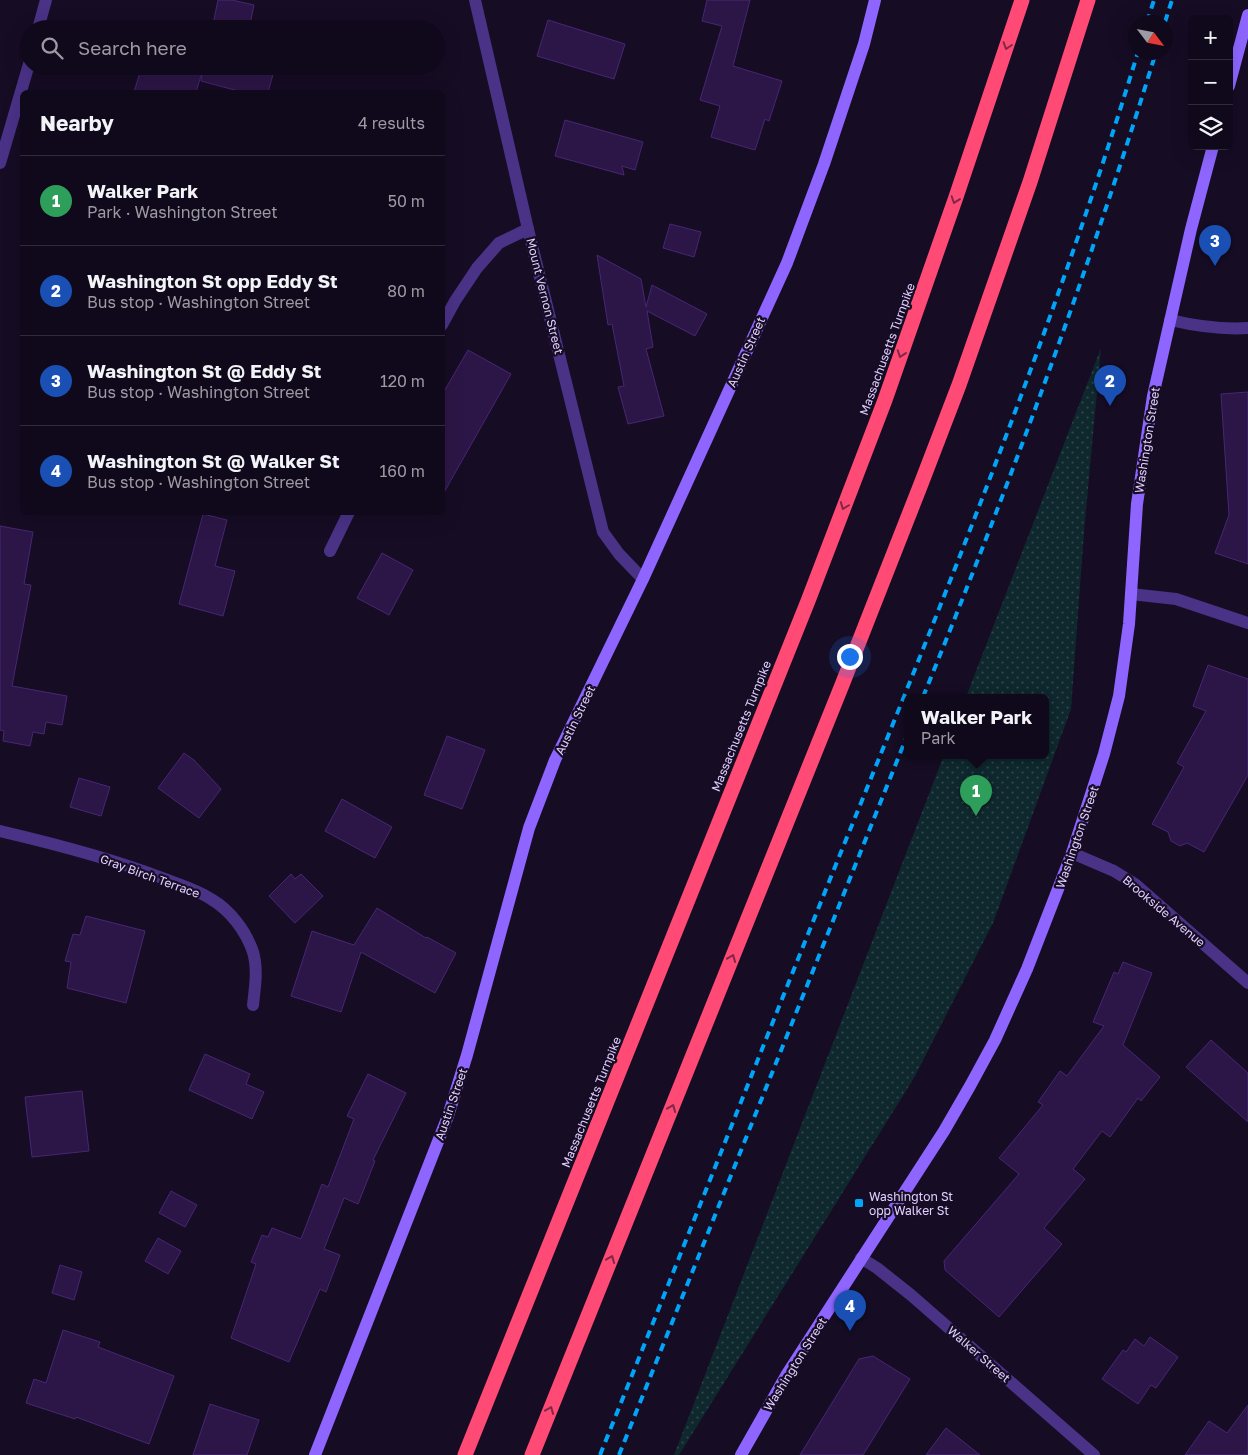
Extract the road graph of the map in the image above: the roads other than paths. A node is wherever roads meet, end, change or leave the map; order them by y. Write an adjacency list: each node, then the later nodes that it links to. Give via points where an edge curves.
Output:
1 (46, 0): 7 (street)
2 (475, 0): 14 (street, Mount Vernon Street)
3 (875, 0): 20 (main road, Austin Street, via 864,44 824,164 787,263)
4 (1022, 0): 29 (highway, Massachusetts Turnpike, one-way to 29, via 878,418)
5 (1088, 0): 30 (highway, one-way to 5, via 922,484 1020,210)
6 (1248, 15): 8 (main road)
7 (40, 20)
8 (1233, 71)
9 (26, 75): 10 (street)
10 (21, 90)
11 (20, 95): 13 (street)
12 (1212, 150): 16 (main road, Washington Street)
13 (0, 163)
14 (528, 229): 15 (street, via 499,243 477,268); 20 (street, Mount Vernon Street, via 603,532)
15 (445, 319)
16 (1170, 320): 17 (street, via 1202,326); 21 (main road, Washington Street, via 1153,396 1142,468)
17 (1248, 328)
18 (348, 515): 19 (street)
19 (330, 551)
20 (643, 579): 28 (main road, Austin Street, via 555,760 529,828 448,1116)
21 (1131, 594): 22 (street, via 1176,599); 24 (main road, Washington Street, via 1115,714)
22 (1248, 623)
23 (0, 831): 26 (street, Gray Birch Terrace, via 143,870 211,899 229,913 244,932 253,953 256,976)
24 (1072, 853): 25 (street, Brookside Avenue, via 1114,870 1135,884); 27 (main road, Washington Street, via 1027,969 995,1040 948,1123)
25 (1248, 983)
26 (254, 1005)
27 (861, 1258): 31 (main road, Washington Street); 32 (street, Walker Street, via 912,1295)
28 (315, 1455)
29 (465, 1455)
30 (532, 1455)
31 (740, 1455)
32 (1094, 1455)

